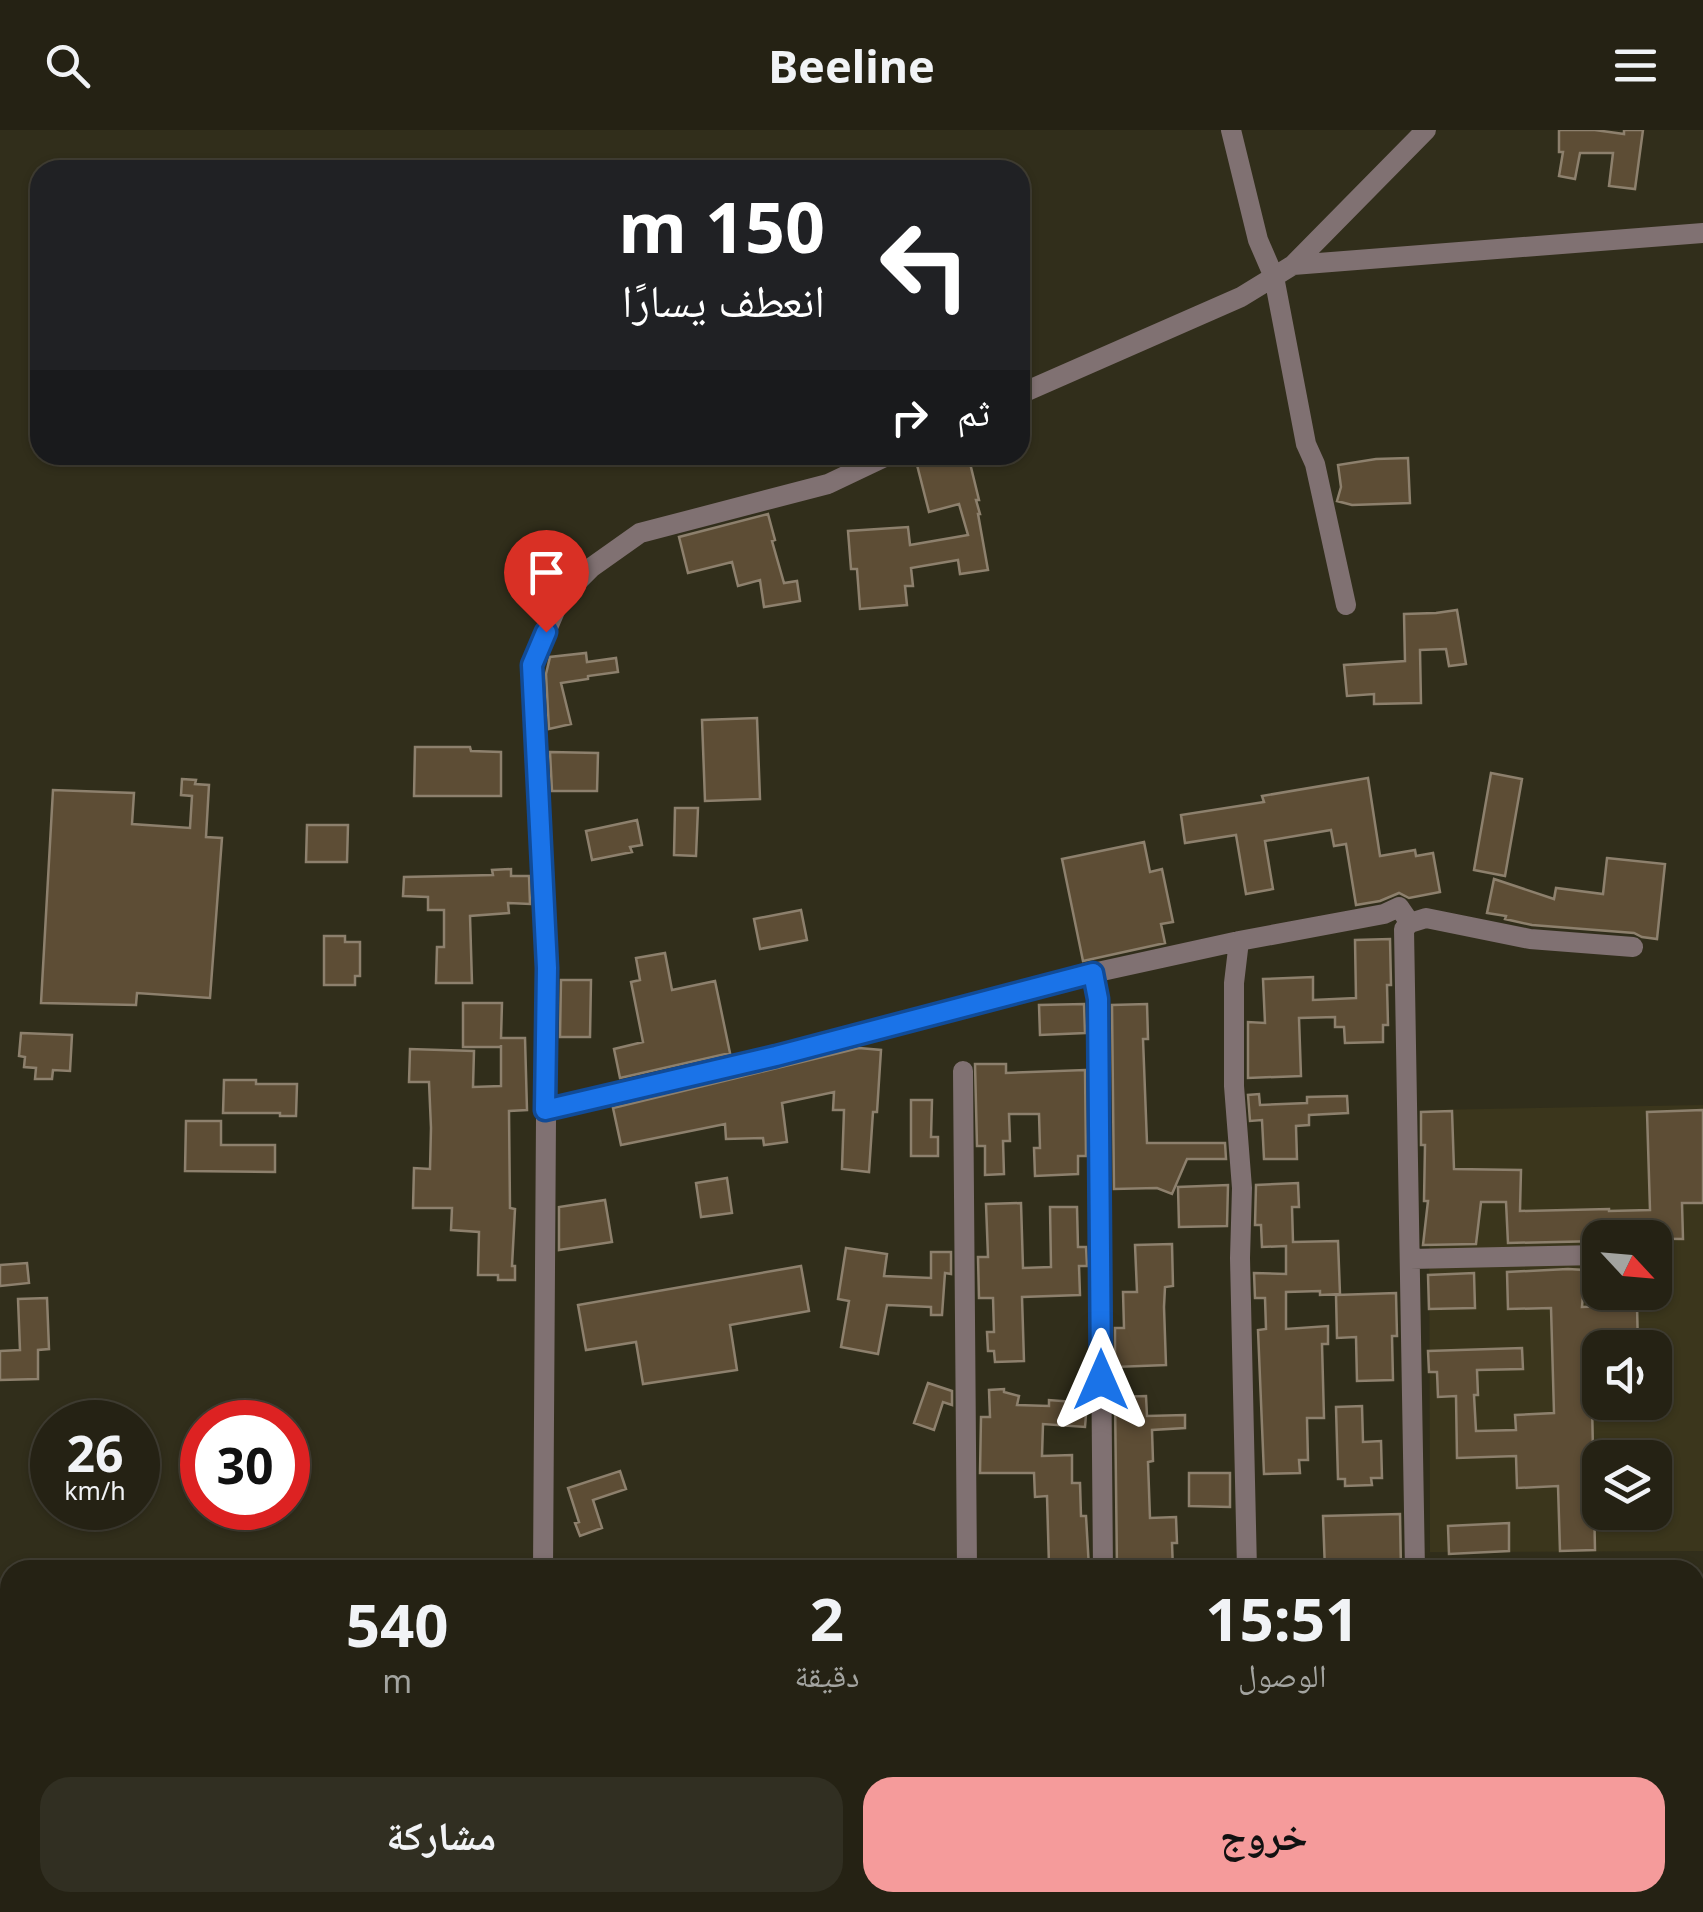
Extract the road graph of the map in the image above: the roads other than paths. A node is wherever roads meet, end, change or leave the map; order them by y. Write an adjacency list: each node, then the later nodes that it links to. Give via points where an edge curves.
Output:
1 (1232, 130): 5 (street, via 1258,240)
2 (1426, 130): 4 (street)
3 (1703, 233): 4 (street)
4 (1293, 265): 5 (street)
5 (1274, 277): 6 (street); 8 (street)
6 (1030, 390)
7 (868, 465): 14 (street, via 828,484 640,533 560,600 532,665 547,968)
8 (1346, 605)
9 (1410, 922): 10 (street, via 1399,908); 11 (street, via 1426,918 1530,939); 16 (street, via 1404,929)
10 (1239, 941): 12 (street); 20 (street, via 1234,1086 1242,1188)
11 (1633, 946)
12 (1093, 973): 14 (street); 19 (street)
13 (963, 1072): 18 (street)
14 (545, 1110): 17 (street)
15 (1582, 1254): 16 (street)
16 (1410, 1259): 21 (street)
17 (543, 1560)
18 (966, 1560)
19 (1103, 1560)
20 (1247, 1560)
21 (1416, 1560)

